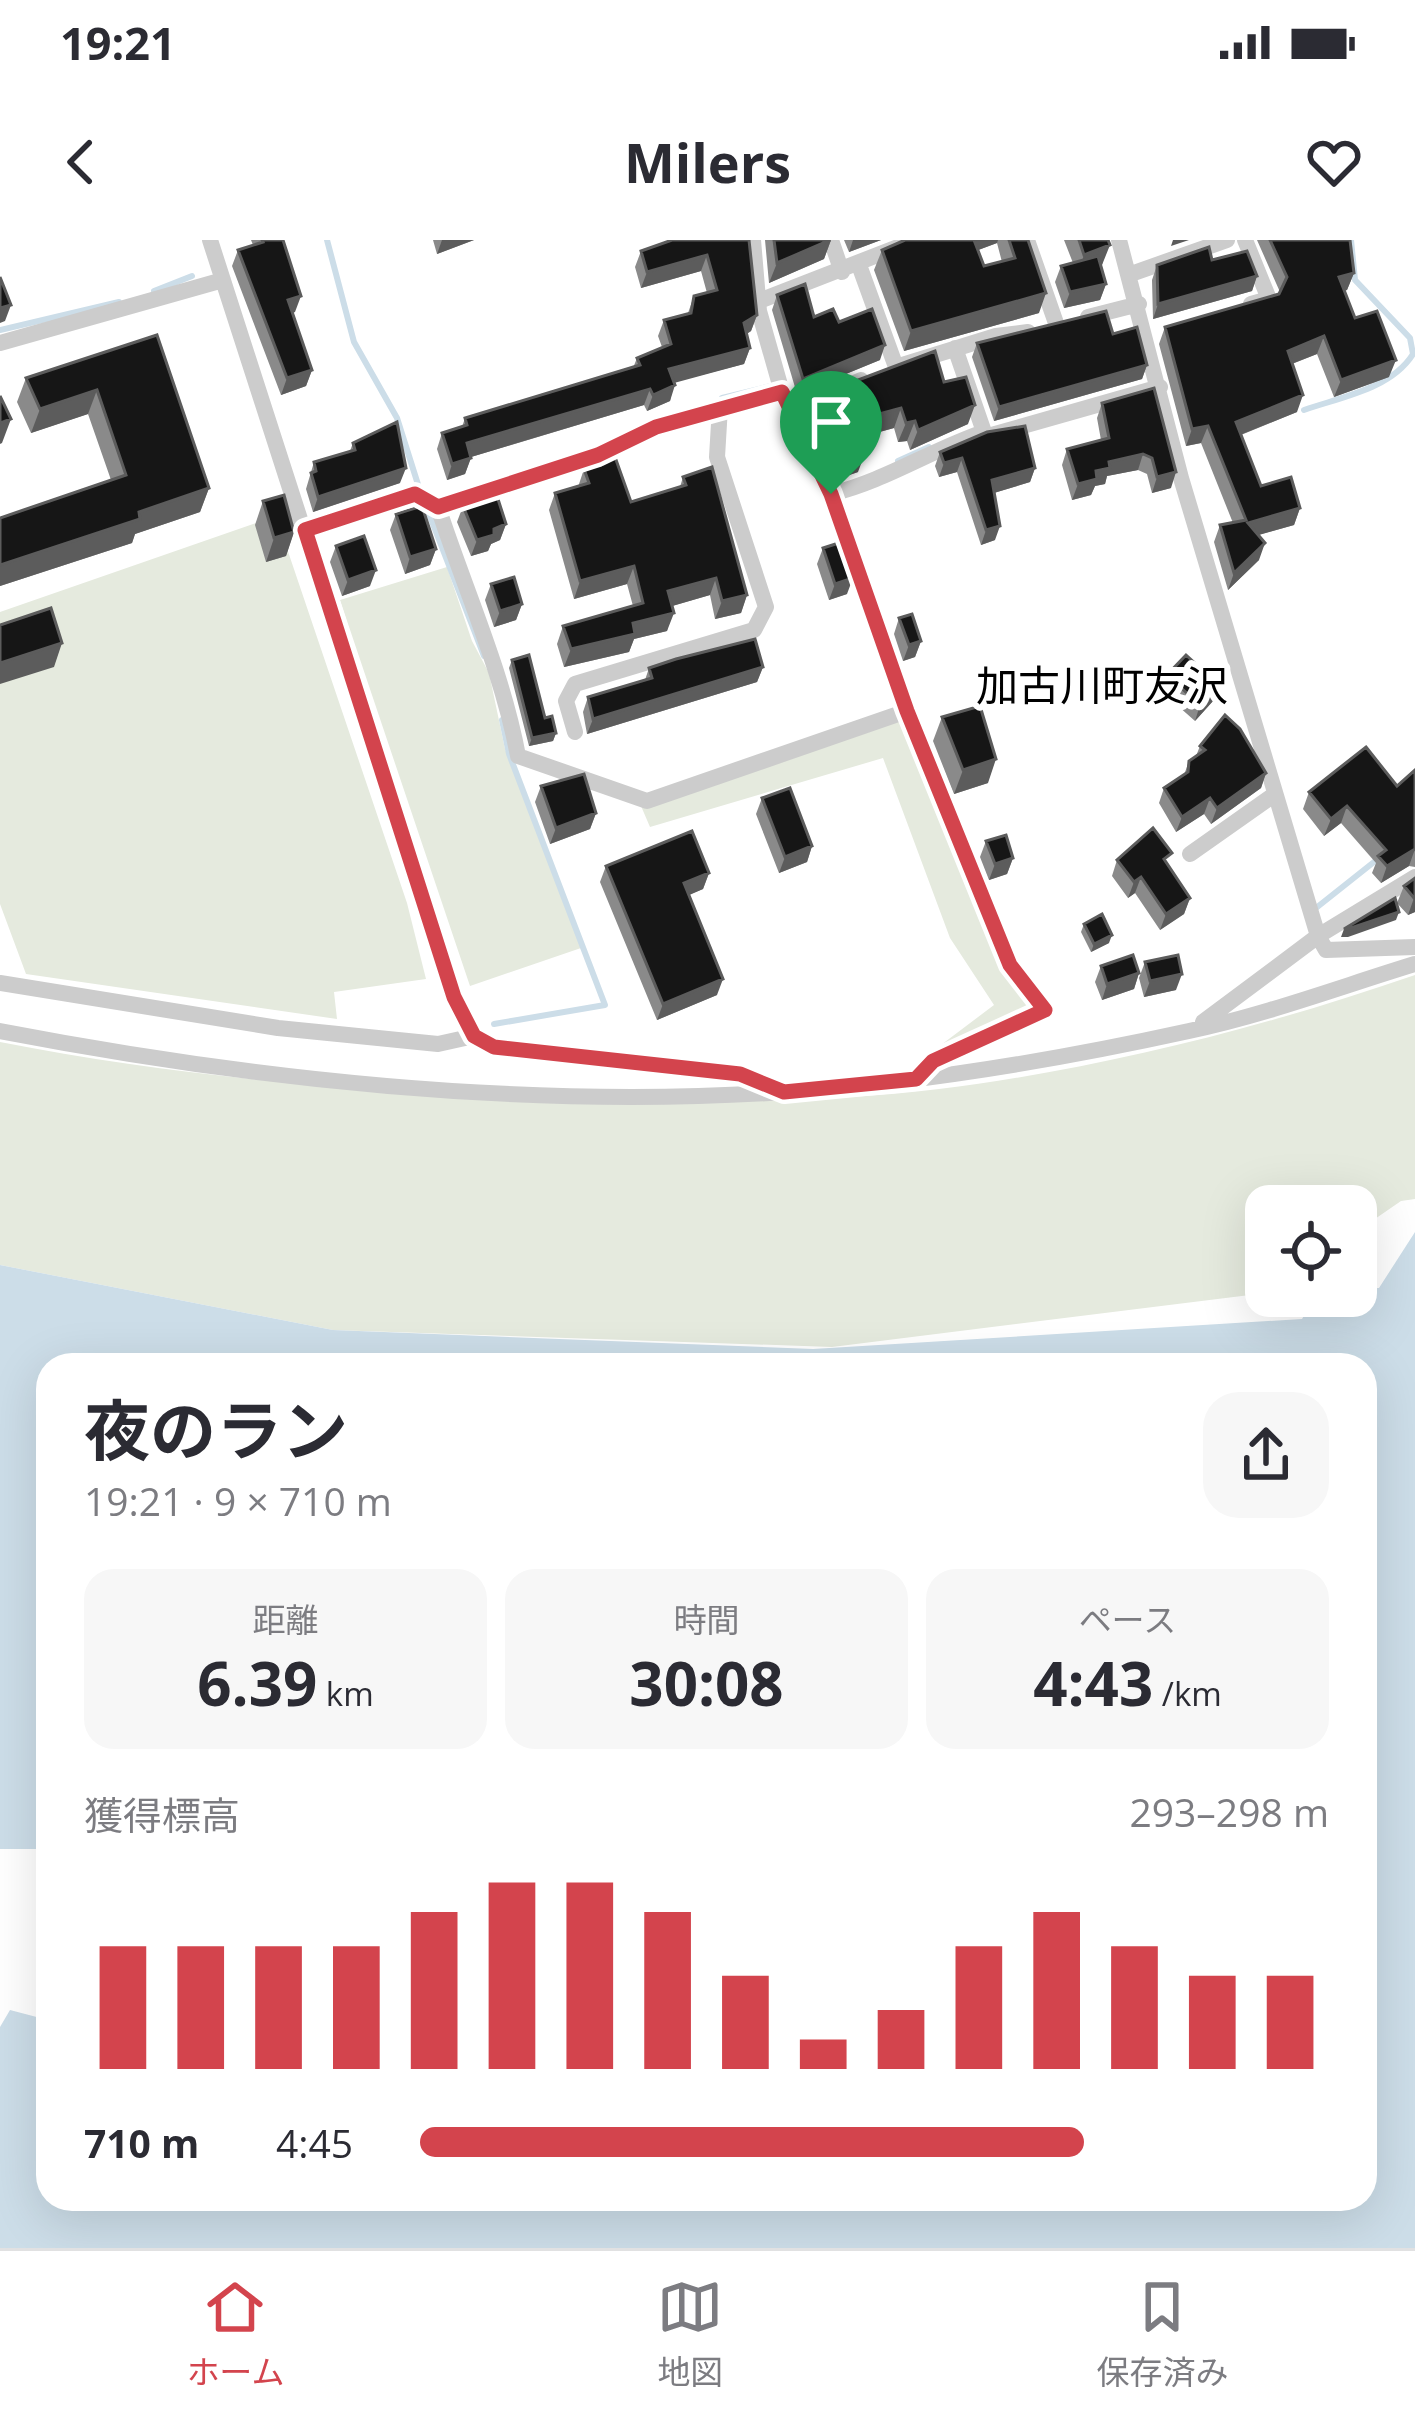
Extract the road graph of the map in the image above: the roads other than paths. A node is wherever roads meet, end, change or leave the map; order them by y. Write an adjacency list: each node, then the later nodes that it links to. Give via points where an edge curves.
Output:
1 (753, 240): 11 (street)
2 (831, 240): 9 (street)
3 (916, 240): 9 (street)
4 (1027, 240): 14 (street)
5 (1120, 240): 10 (street)
6 (1226, 240): 10 (street)
7 (1245, 240): 13 (street, via 1269,298)
8 (217, 262): 17 (street); 27 (street)
9 (850, 268): 11 (street); 19 (street)
10 (1131, 274): 12 (street)
11 (759, 302): 21 (street)
12 (1139, 304): 14 (street); 16 (street)
13 (1228, 310)
14 (1057, 326): 18 (street)
15 (1167, 328): 16 (street)
16 (1147, 334): 20 (street)
17 (0, 343)
18 (955, 348): 19 (street); 24 (street)
19 (896, 367): 23 (street)
20 (1160, 387): 24 (street); 30 (street)
21 (782, 392): 22 (street); 23 (street)
22 (720, 407): 26 (street); 29 (street, via 717,457 766,607 754,630 575,684 566,701)
23 (790, 411): 25 (street)
24 (983, 432): 25 (street)
25 (831, 494): 28 (street)
26 (438, 507): 27 (street, via 415,494); 28 (street, via 501,676 518,756 647,801)
27 (305, 530): 39 (street, via 454,997)
28 (907, 711): 40 (street, via 1010,965 1045,1010 933,1061)
29 (575, 732)
30 (1276, 794): 31 (street); 33 (street)
31 (1190, 854)
32 (1415, 877): 33 (street)
33 (1318, 936): 34 (street, via 1325,950); 38 (street)
34 (1415, 946)
35 (1415, 964): 38 (street)
36 (0, 983): 39 (street, via 278,1028 438,1043)
37 (0, 1031): 41 (street, via 117,1054 385,1084)
38 (1192, 1031): 40 (street)
39 (474, 1036): 41 (street, via 494,1047 740,1074)
40 (916, 1079): 41 (street)
41 (784, 1092)

